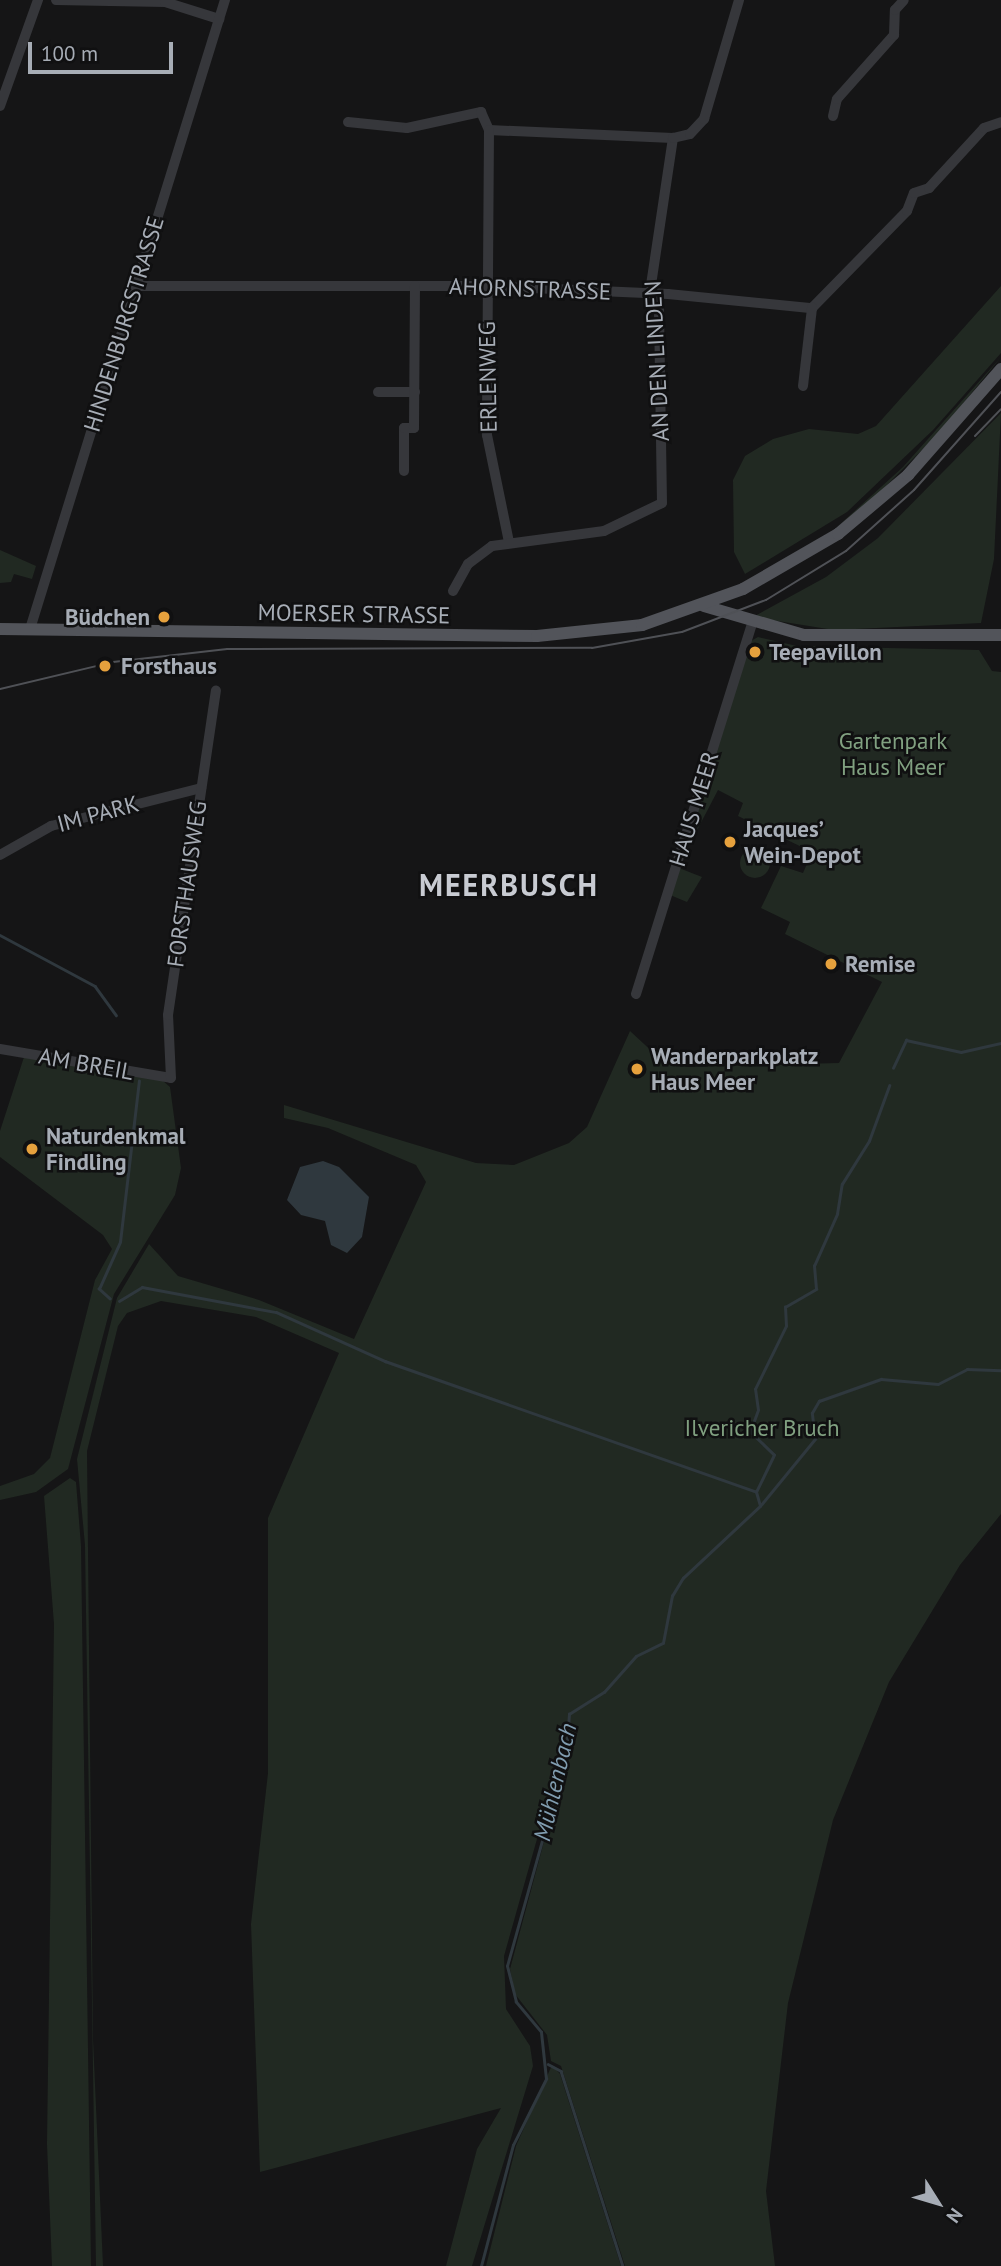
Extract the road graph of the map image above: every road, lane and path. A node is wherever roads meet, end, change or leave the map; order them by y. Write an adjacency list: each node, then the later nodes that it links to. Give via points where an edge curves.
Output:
1 (38, 0): 7 (street)
2 (56, 0): 6 (street, via 164,2)
3 (225, 0): 6 (street, HINDENBURGSTRASSE)
4 (739, 0): 12 (street, via 704,119 690,134)
5 (904, 0): 8 (street, via 895,10 894,35 836,99)
6 (219, 19): 13 (street, HINDENBURGSTRASSE)
7 (0, 106)
8 (833, 116)
9 (348, 122): 11 (street, via 407,128 481,112)
10 (1000, 122): 17 (street, via 984,128 929,188 914,193 907,211)
11 (489, 130): 12 (street); 15 (street, ERLENWEG)
12 (673, 138): 16 (street, AN DEN LINDEN, via 651,285)
13 (135, 286): 14 (street, AHORNSTRASSE); 29 (street, HINDENBURGSTRASSE)
14 (415, 286): 15 (street, AHORNSTRASSE); 21 (street, AHORNSTRASSE)
15 (487, 286): 16 (street, AHORNSTRASSE); 23 (street, ERLENWEG, via 487,435)
16 (655, 294): 17 (street, AHORNSTRASSE); 23 (street, AN DEN LINDEN, via 662,503 604,531)
17 (811, 308): 19 (street)
18 (1001, 369): 24 (main road, MOERSER STRASSE, via 880,501 821,545)
19 (803, 386)
20 (378, 392): 21 (street)
21 (415, 392): 22 (street, AHORNSTRASSE, via 414,428 404,428)
22 (404, 471)
23 (509, 542): 25 (street, via 481,552)
24 (743, 589): 26 (main road, MOERSER STRASSE); 27 (main road)
25 (453, 591)
26 (704, 606): 27 (main road); 29 (main road, MOERSER STRASSE, via 642,625 564,635)
27 (747, 621): 30 (main road, via 835,636); 34 (street, HAUS MEER)
28 (0, 629): 29 (main road, MOERSER STRASSE)
29 (30, 629)
30 (1001, 635)
31 (216, 691): 32 (street, FORSTHAUSWEG)
32 (201, 788): 33 (street, IM PARK, via 51,826); 36 (street, FORSTHAUSWEG, via 168,1015)
33 (0, 855)
34 (636, 994)
35 (0, 1049): 36 (street, AM BREIL)
36 (172, 1078)

